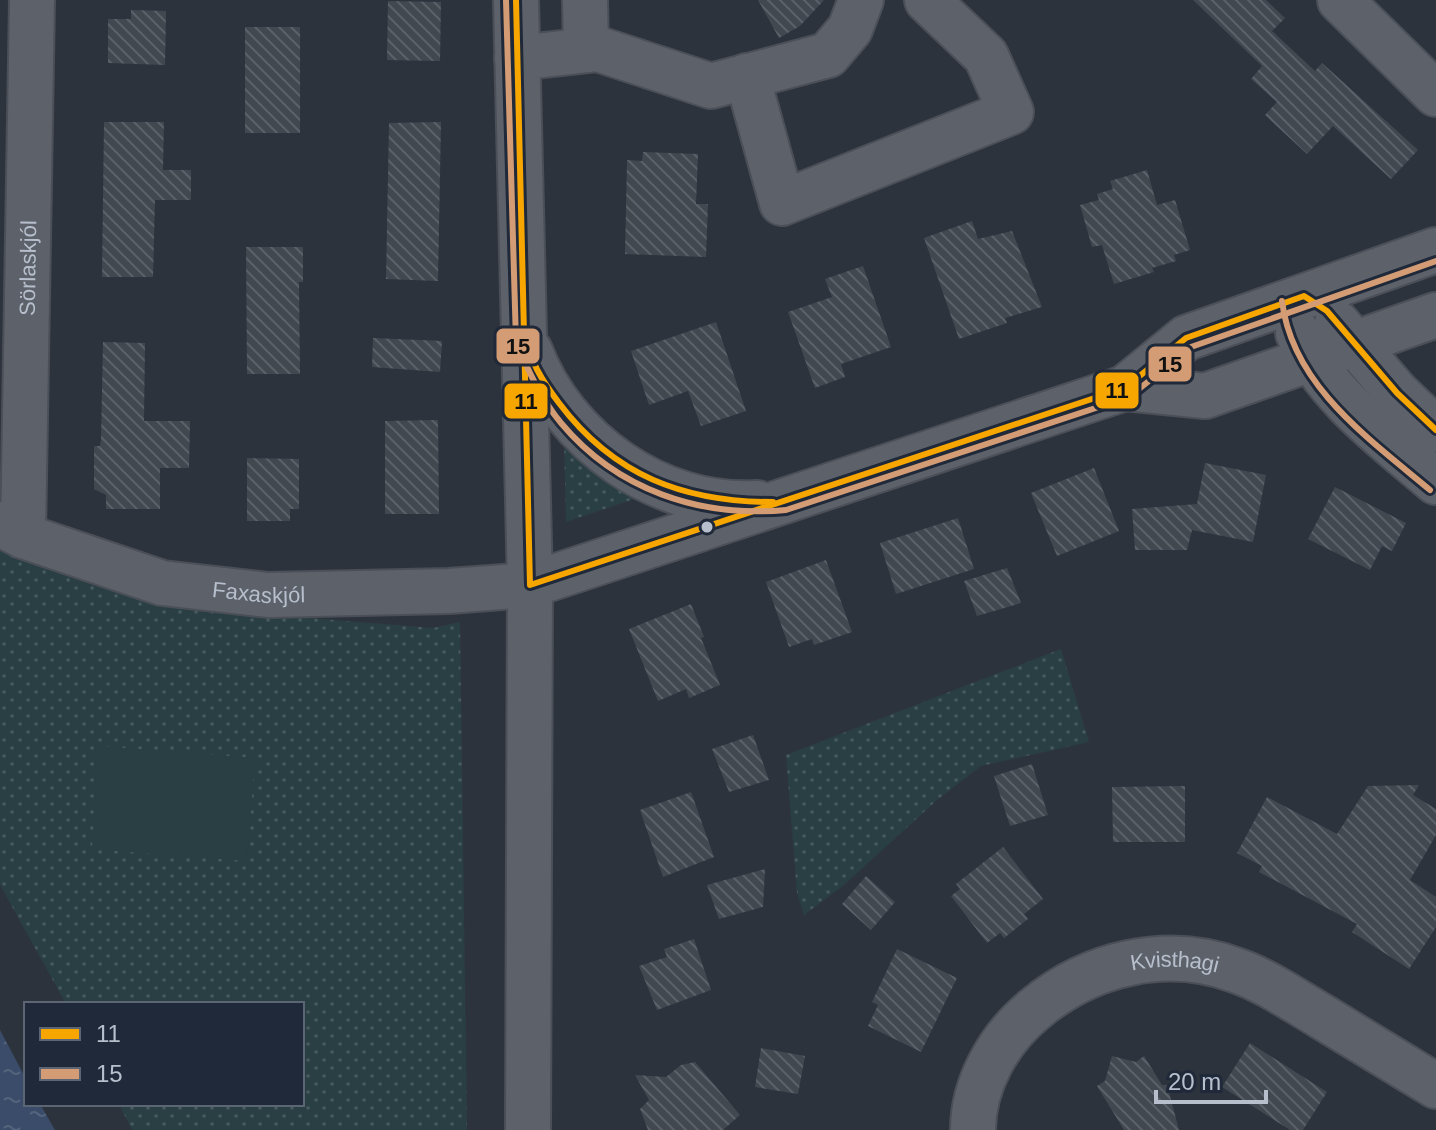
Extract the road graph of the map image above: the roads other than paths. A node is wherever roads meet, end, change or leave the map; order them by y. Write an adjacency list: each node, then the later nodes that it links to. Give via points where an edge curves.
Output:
1 (32, 0): 21 (street, Sörlaskjól)
2 (516, 0): 8 (street)
3 (585, 0): 7 (street)
4 (861, 0): 9 (street, via 850,29 828,55)
5 (927, 0): 9 (street, via 986,56 1011,112 782,203)
6 (1340, 0): 10 (street)
7 (586, 50): 8 (street); 9 (street, via 598,49 711,86)
8 (517, 58): 14 (street)
9 (747, 76)
10 (1436, 94)
11 (1436, 250): 12 (street)
12 (1298, 298): 15 (street, via 1327,311); 16 (street, via 1291,318); 17 (street, via 1186,338)
13 (1436, 315): 15 (street)
14 (525, 339): 20 (street, via 561,408 597,447 645,479 710,500); 22 (street)
15 (1354, 342): 16 (street); 18 (street)
16 (1309, 358): 17 (street, via 1205,396); 19 (street, via 1362,419)
17 (1125, 388): 20 (street)
18 (1436, 430)
19 (1436, 482)
20 (783, 501): 22 (street, Faxaskjól)
21 (12, 530): 22 (street, Faxaskjól, via 162,583 268,595)
22 (530, 585): 24 (street)
23 (1436, 1086): 25 (street, Kvisthagi, via 1238,970 1157,959 1078,980 1032,1012 1012,1032 982,1080 973,1107)
24 (528, 1130)
25 (973, 1130)

